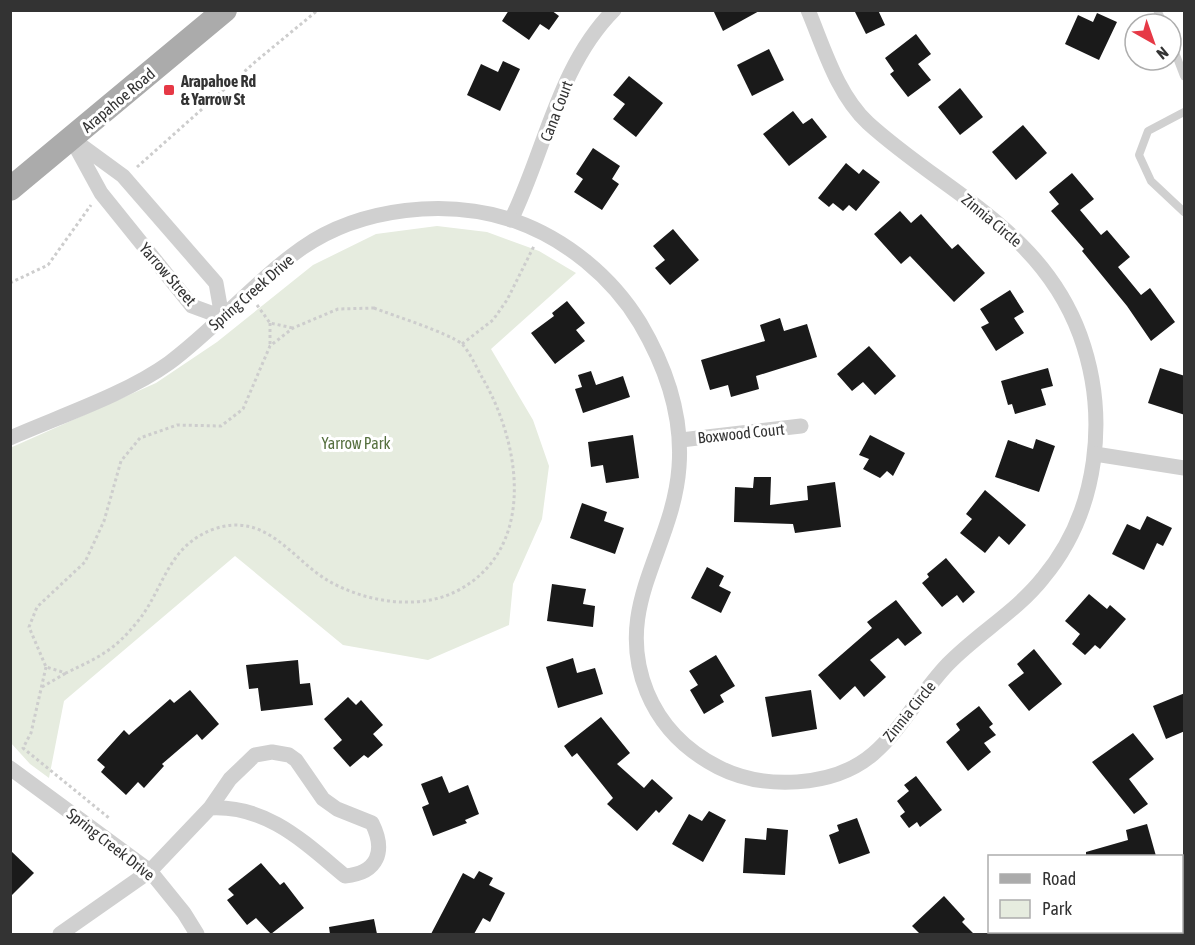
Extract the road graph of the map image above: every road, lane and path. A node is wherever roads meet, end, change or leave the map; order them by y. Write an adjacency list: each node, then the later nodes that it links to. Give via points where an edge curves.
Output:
1 (225, 10): 6 (main road, Arapahoe Road)
2 (318, 10): 7 (path, via 147,160)
3 (614, 10): 11 (street, Cana Court, via 582,51 567,80)
4 (808, 10): 23 (street, Zinnia Circle, via 845,96 866,121 1013,234 1043,267 1064,300 1080,337 1093,388)
5 (1185, 112): 10 (lane, via 1149,131 1139,155 1151,182)
6 (71, 138): 7 (street, Yarrow Street); 8 (main road, Arapahoe Road); 9 (street, Yarrow Street)
7 (123, 176): 15 (street, Yarrow Street, via 216,283)
8 (10, 189)
9 (101, 193): 13 (path, via 48,265); 15 (street, Yarrow Street, via 192,306)
10 (1185, 212)
11 (511, 220): 12 (street, Zinnia Circle); 14 (street, Spring Creek Drive, via 478,212 424,209 389,213 345,226 303,247)
12 (538, 231): 18 (path, via 507,300 493,320); 22 (street, Zinnia Circle, via 568,248 607,279 631,309 656,350 673,394)
13 (10, 283)
14 (248, 294): 15 (street, Spring Creek Drive); 16 (path)
15 (222, 317): 21 (street, Spring Creek Drive, via 168,364 135,383)
16 (270, 323): 17 (path); 19 (path)
17 (293, 328): 18 (path, via 338,309 374,308); 19 (path)
18 (462, 344): 26 (path, via 492,395 504,425 515,477 513,516 501,548 482,575 456,592 421,604 374,598 327,580 277,538 243,526 214,529 189,544 168,565 140,619 112,650)
19 (270, 346): 25 (path, via 243,409 221,426 177,425 140,438 121,461 104,522 85,562 37,607 29,627)
20 (801, 426): 22 (street, Boxwood Court)
21 (10, 438)
22 (681, 440): 23 (street, Zinnia Circle, via 670,519 636,615 635,645 640,674 654,710 687,748 721,769 750,778 790,782 830,776 866,760 953,659 1014,609 1045,577 1070,539 1086,498)
23 (1095, 454): 24 (street)
24 (1185, 468)
25 (46, 667): 26 (path); 27 (path)
26 (66, 673): 27 (path)
27 (42, 687): 30 (path, via 31,734 22,748)
28 (10, 768): 31 (street, Spring Creek Drive)
29 (210, 808): 29 (street, via 230,779 255,755 289,755 323,799 372,823 379,838 378,855 372,866 357,875 345,876 281,824 250,811); 31 (street)
30 (116, 823)
31 (150, 871): 32 (street); 33 (street, Spring Creek Drive)
32 (60, 934)
33 (197, 934)

